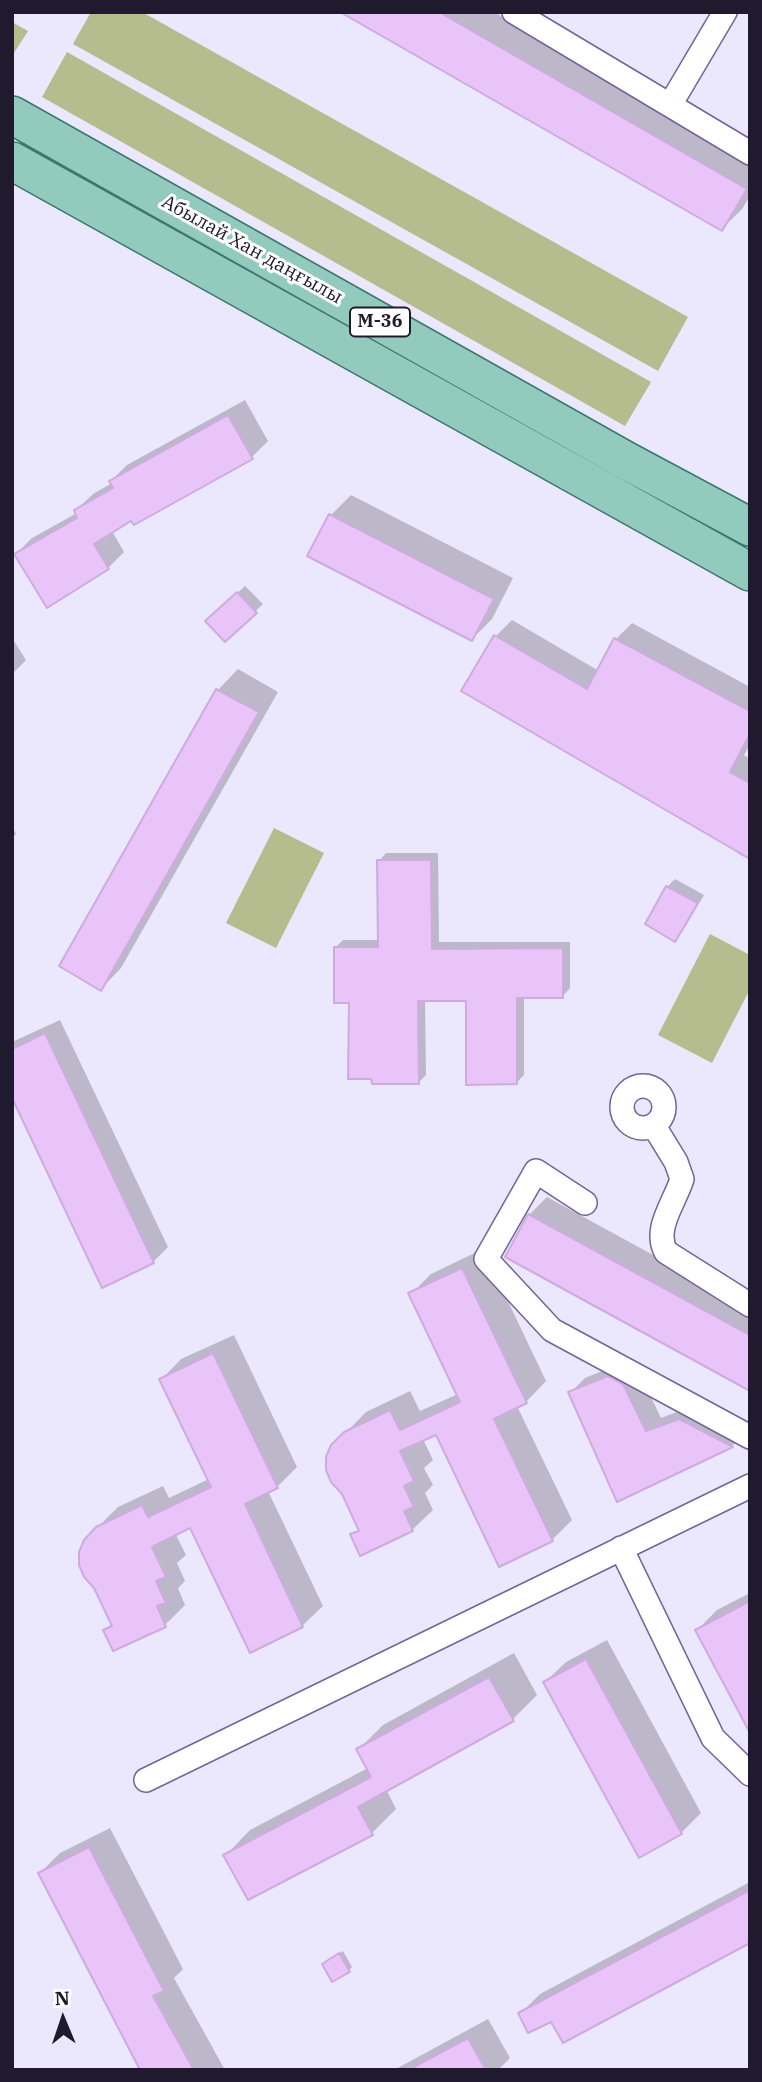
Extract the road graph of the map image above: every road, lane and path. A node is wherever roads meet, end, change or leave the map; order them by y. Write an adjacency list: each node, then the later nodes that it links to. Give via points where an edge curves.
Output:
1 (514, 12): 3 (street)
2 (725, 12): 3 (street)
3 (670, 105): 5 (street)
4 (12, 115): 7 (main road, Абылай Хан даңғылы / M-36)
5 (750, 153)
6 (12, 161): 8 (main road, Абылай Хан даңғылы / M-36)
7 (750, 527)
8 (750, 572)
9 (654, 1126): 11 (street, via 682,1179 661,1230 662,1245 666,1252)
10 (585, 1203): 12 (street, via 536,1171 486,1259 552,1330)
11 (750, 1305)
12 (750, 1437)
13 (750, 1486): 14 (street)
14 (621, 1548): 15 (street, via 713,1738); 16 (street)
15 (747, 1768)
16 (146, 1780)

